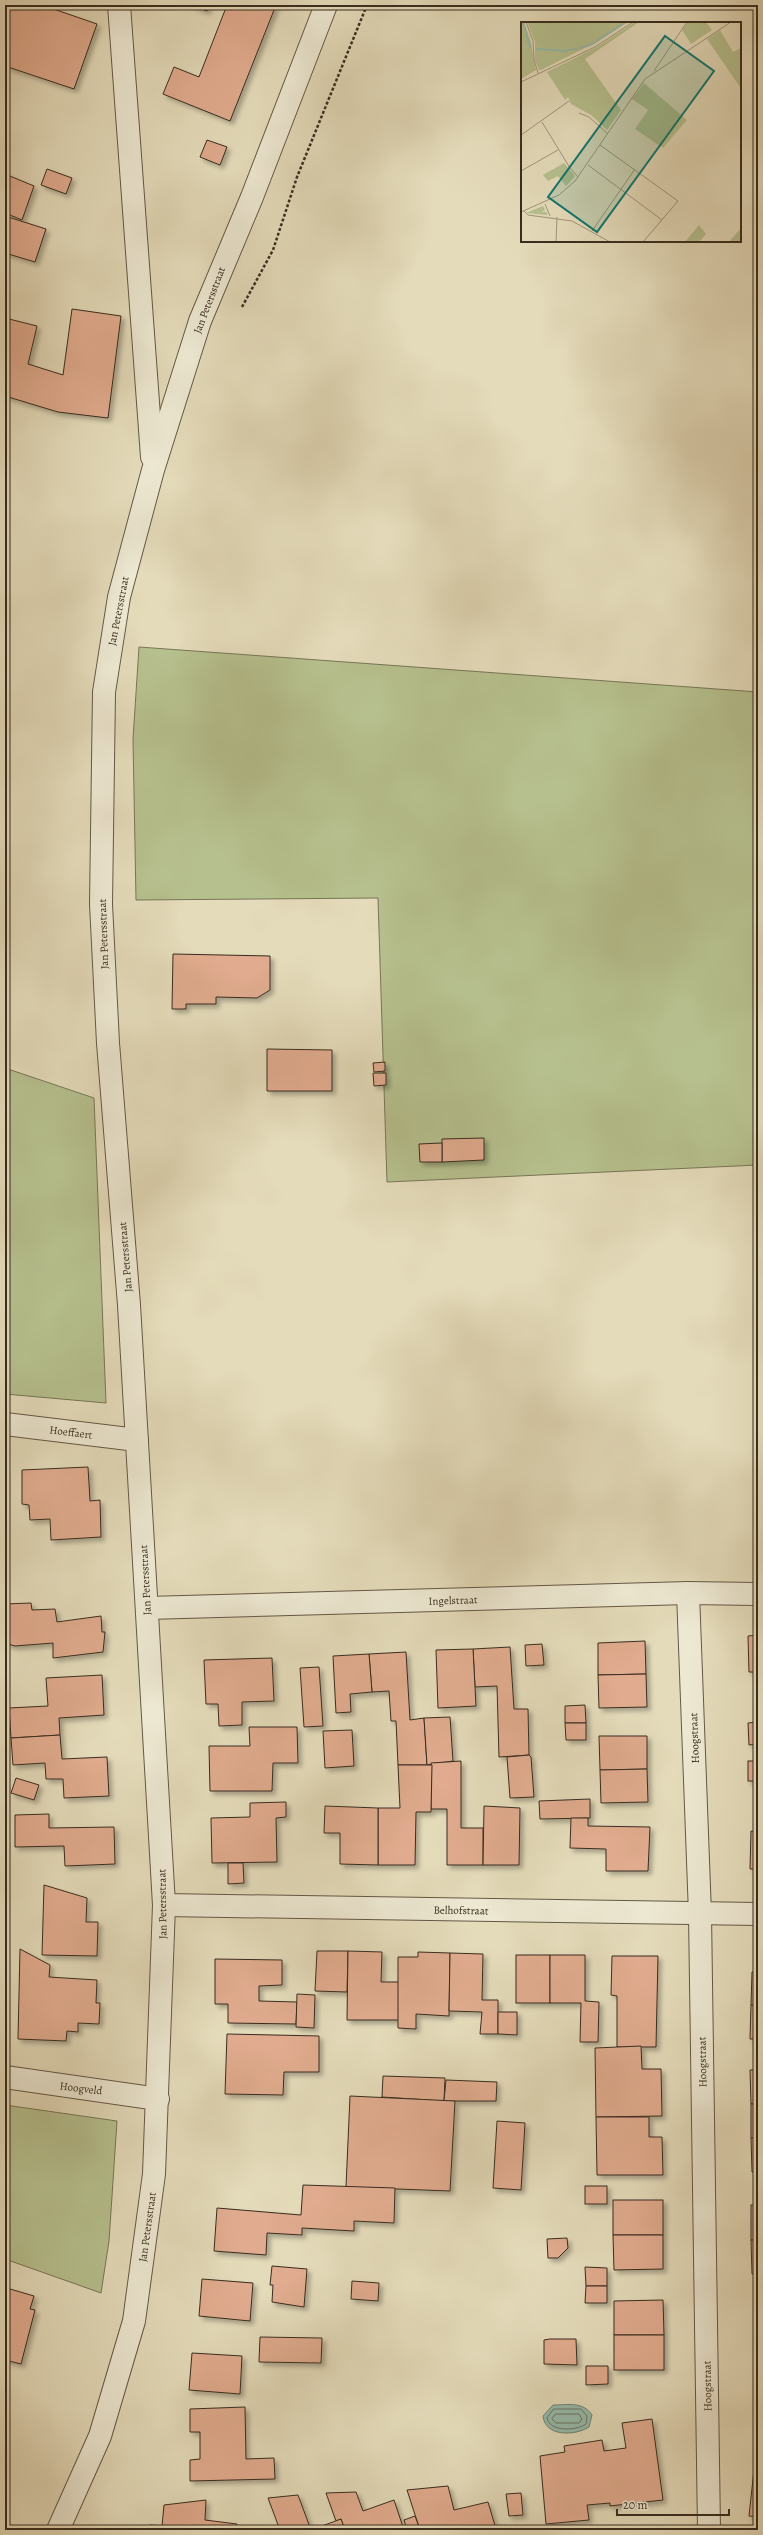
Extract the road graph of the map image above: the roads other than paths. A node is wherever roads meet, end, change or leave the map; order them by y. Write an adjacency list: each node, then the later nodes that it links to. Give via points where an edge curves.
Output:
1 (119, 5): 3 (street, via 133,168)
2 (326, 5): 3 (street, Jan Petersstraat, via 252,197 200,321)
3 (153, 470): 5 (street, Jan Petersstraat, via 118,604 104,692 102,784 101,904 108,1043)
4 (5, 1424): 5 (street, Hoeffaert)
5 (137, 1440): 8 (street, Jan Petersstraat)
6 (688, 1593): 7 (street, Ingelstraat); 8 (street, Ingelstraat); 10 (street, Hoogstraat)
7 (758, 1594)
8 (147, 1608): 9 (street, Jan Petersstraat)
9 (164, 1905): 10 (street, Belhofstraat); 13 (street, Jan Petersstraat)
10 (700, 1914): 11 (street, Belhofstraat); 15 (street, Hoogstraat)
11 (758, 1914)
12 (5, 2078): 13 (street, Hoogveld)
13 (158, 2098): 14 (street, Jan Petersstraat, via 154,2174 134,2321 100,2436)
14 (58, 2530)
15 (709, 2530)

